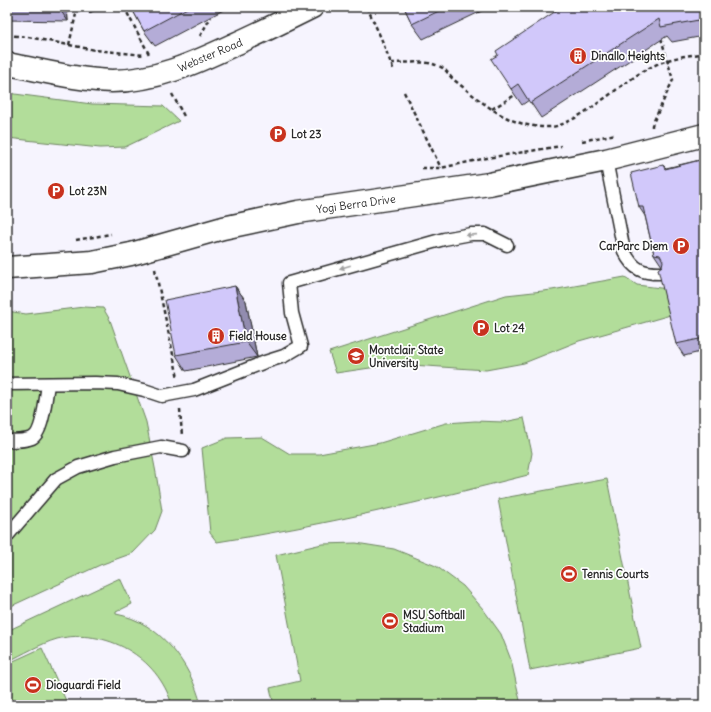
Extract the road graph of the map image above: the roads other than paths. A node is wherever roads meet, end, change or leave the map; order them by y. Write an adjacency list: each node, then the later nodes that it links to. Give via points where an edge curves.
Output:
1 (312, 7): 2 (street, Webster Road, via 191,65 141,79 86,79)
2 (7, 64)
3 (704, 135): 4 (street, Yogi Berra Drive)
4 (606, 160): 6 (street, Yogi Berra Drive, via 488,184 298,212 223,228 131,254 92,262); 7 (lane, via 624,251 632,264 643,272)
5 (507, 245): 9 (lane, one-way to 9, via 485,234 471,234 444,239 289,283 292,313 301,346 284,356 194,390 162,396 118,384)
6 (7, 268)
7 (664, 273)
8 (7, 384): 9 (lane)
9 (48, 384): 10 (lane, via 37,435 26,440)
10 (7, 441)
11 (183, 451): 12 (lane, via 161,447 115,456 78,467 56,479)
12 (7, 536)

